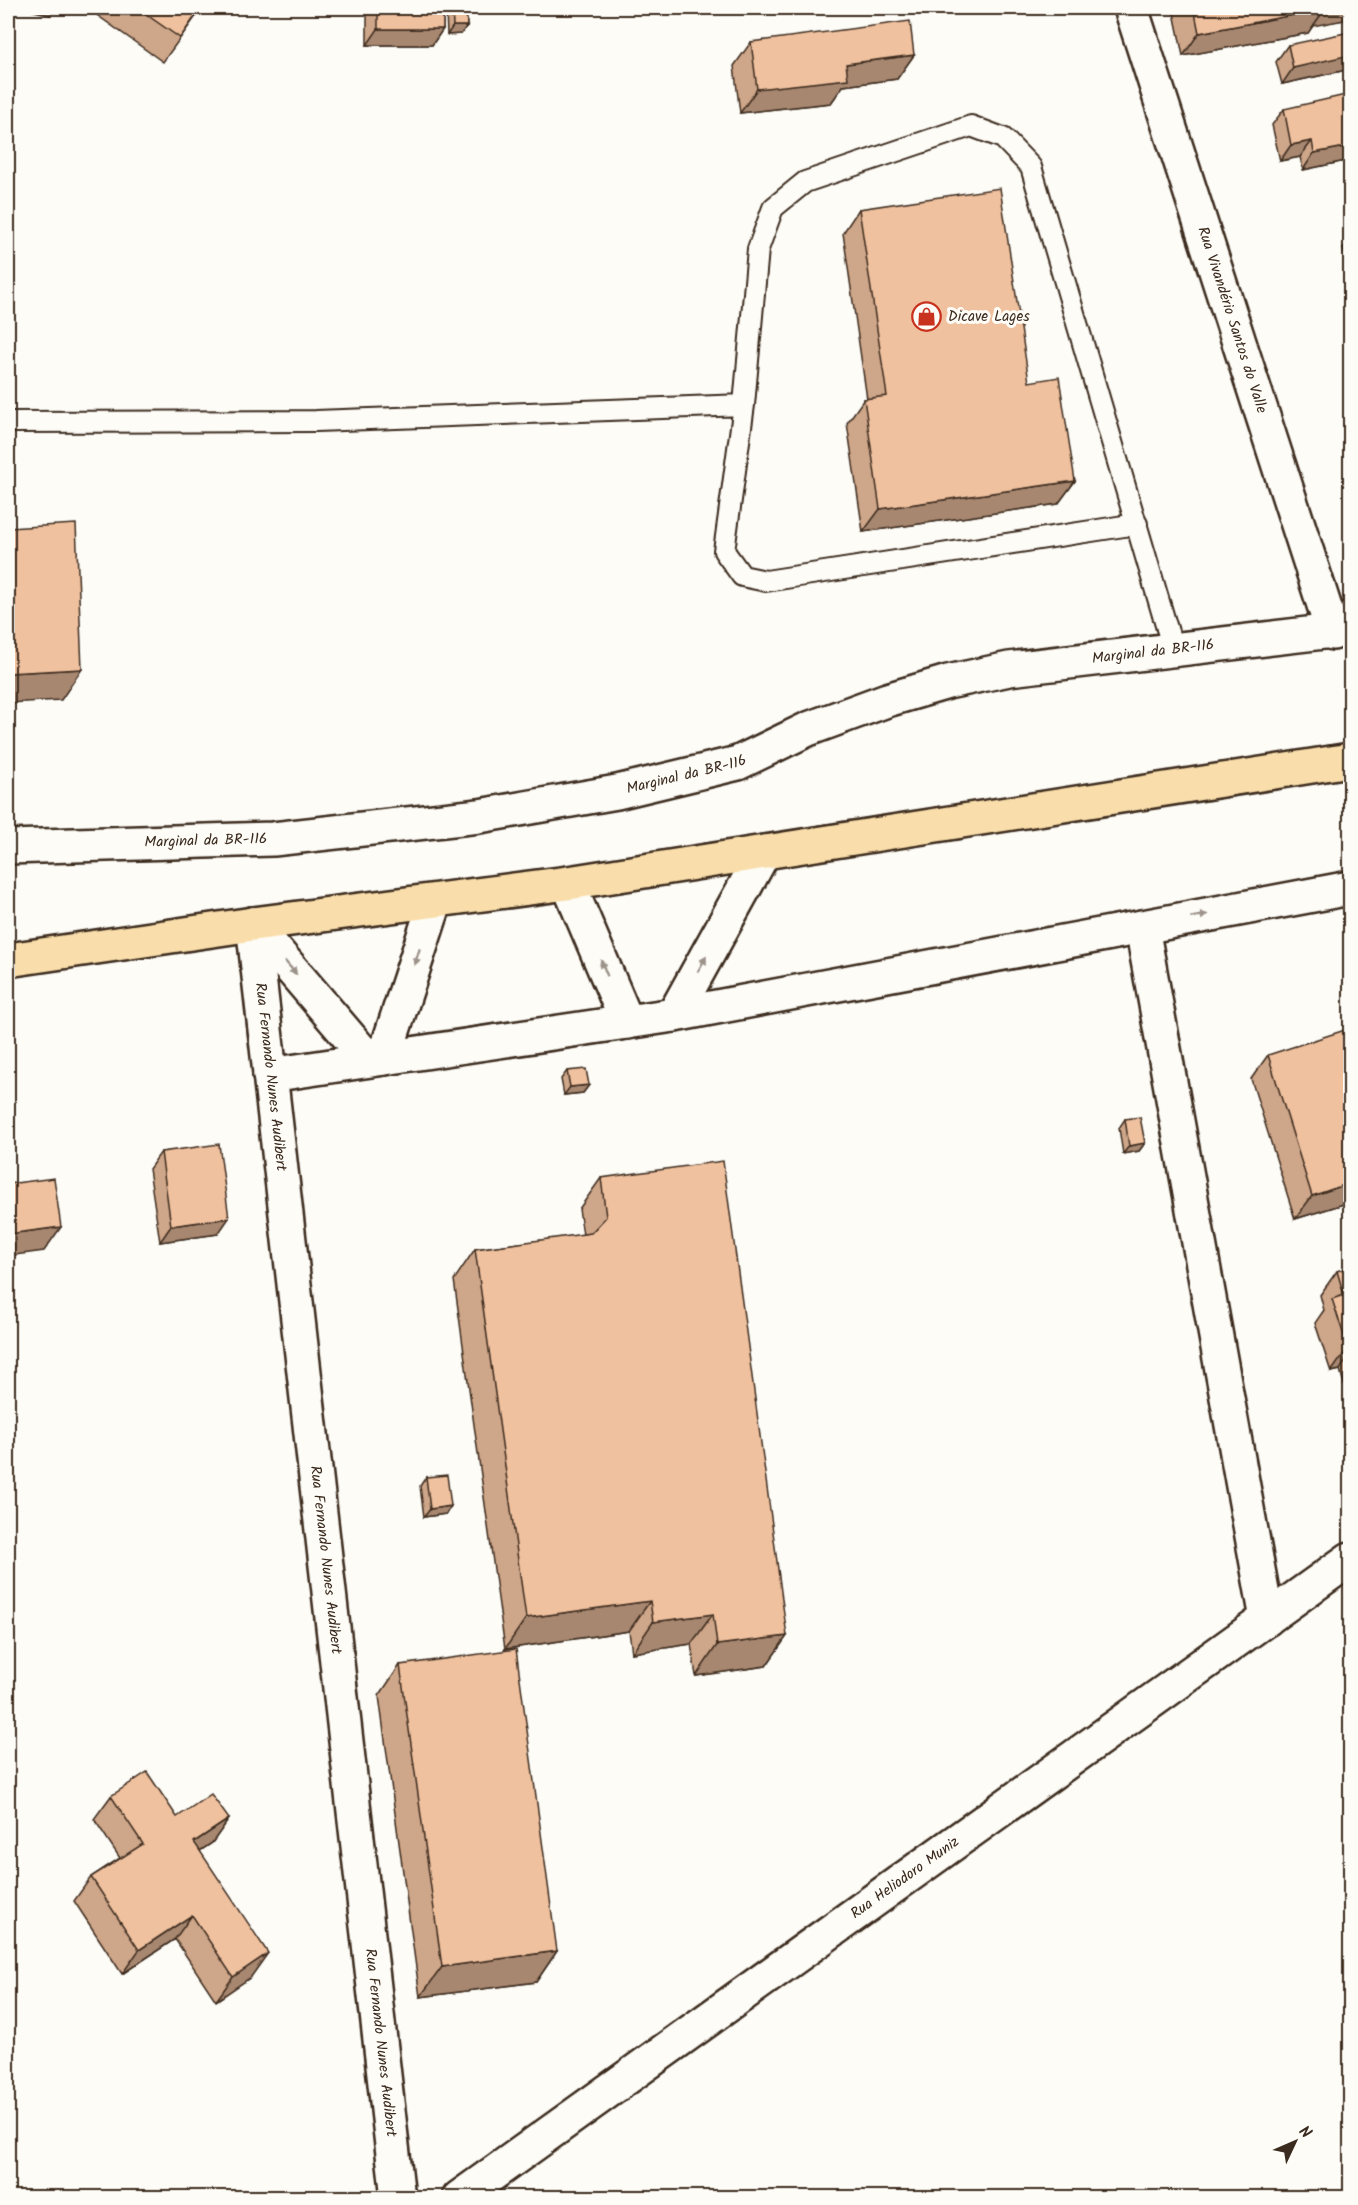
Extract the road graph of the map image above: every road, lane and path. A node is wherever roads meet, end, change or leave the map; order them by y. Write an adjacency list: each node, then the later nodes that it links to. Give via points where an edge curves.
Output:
1 (1131, 8): 5 (street, Rua Vivandério Santos do Valle)
2 (744, 405): 3 (lane, via 316,421); 4 (lane, via 724,551 742,576 766,581); 4 (lane, via 758,249 773,208 805,182 971,126 1003,138 1031,167)
3 (8, 422)
4 (1137, 524): 6 (lane)
5 (1342, 631): 6 (street, Marginal da BR-116)
6 (1173, 649): 8 (street, Marginal da BR-116, via 1009,669 948,682 808,729 738,763 617,792 491,814 273,839)
7 (1350, 760): 9 (highway)
8 (8, 847)
9 (764, 852): 10 (highway); 16 (street, one-way to 9)
10 (568, 883): 12 (highway); 17 (street, one-way to 10)
11 (1350, 888): 14 (street, one-way to 11)
12 (435, 902): 13 (highway); 18 (street, one-way to 18)
13 (253, 924): 15 (highway); 18 (street, one-way to 18); 19 (street, Rua Fernando Nunes Audibert)
14 (1142, 927): 16 (street); 21 (street)
15 (8, 960)
16 (674, 1015): 17 (street)
17 (627, 1022): 18 (street)
18 (377, 1059): 19 (street)
19 (270, 1075): 22 (street, Rua Fernando Nunes Audibert)
20 (1350, 1559): 21 (street, Rua Heliodoro Muniz)
21 (1267, 1619): 23 (street, Rua Heliodoro Muniz)
22 (398, 2198)
23 (459, 2198)

